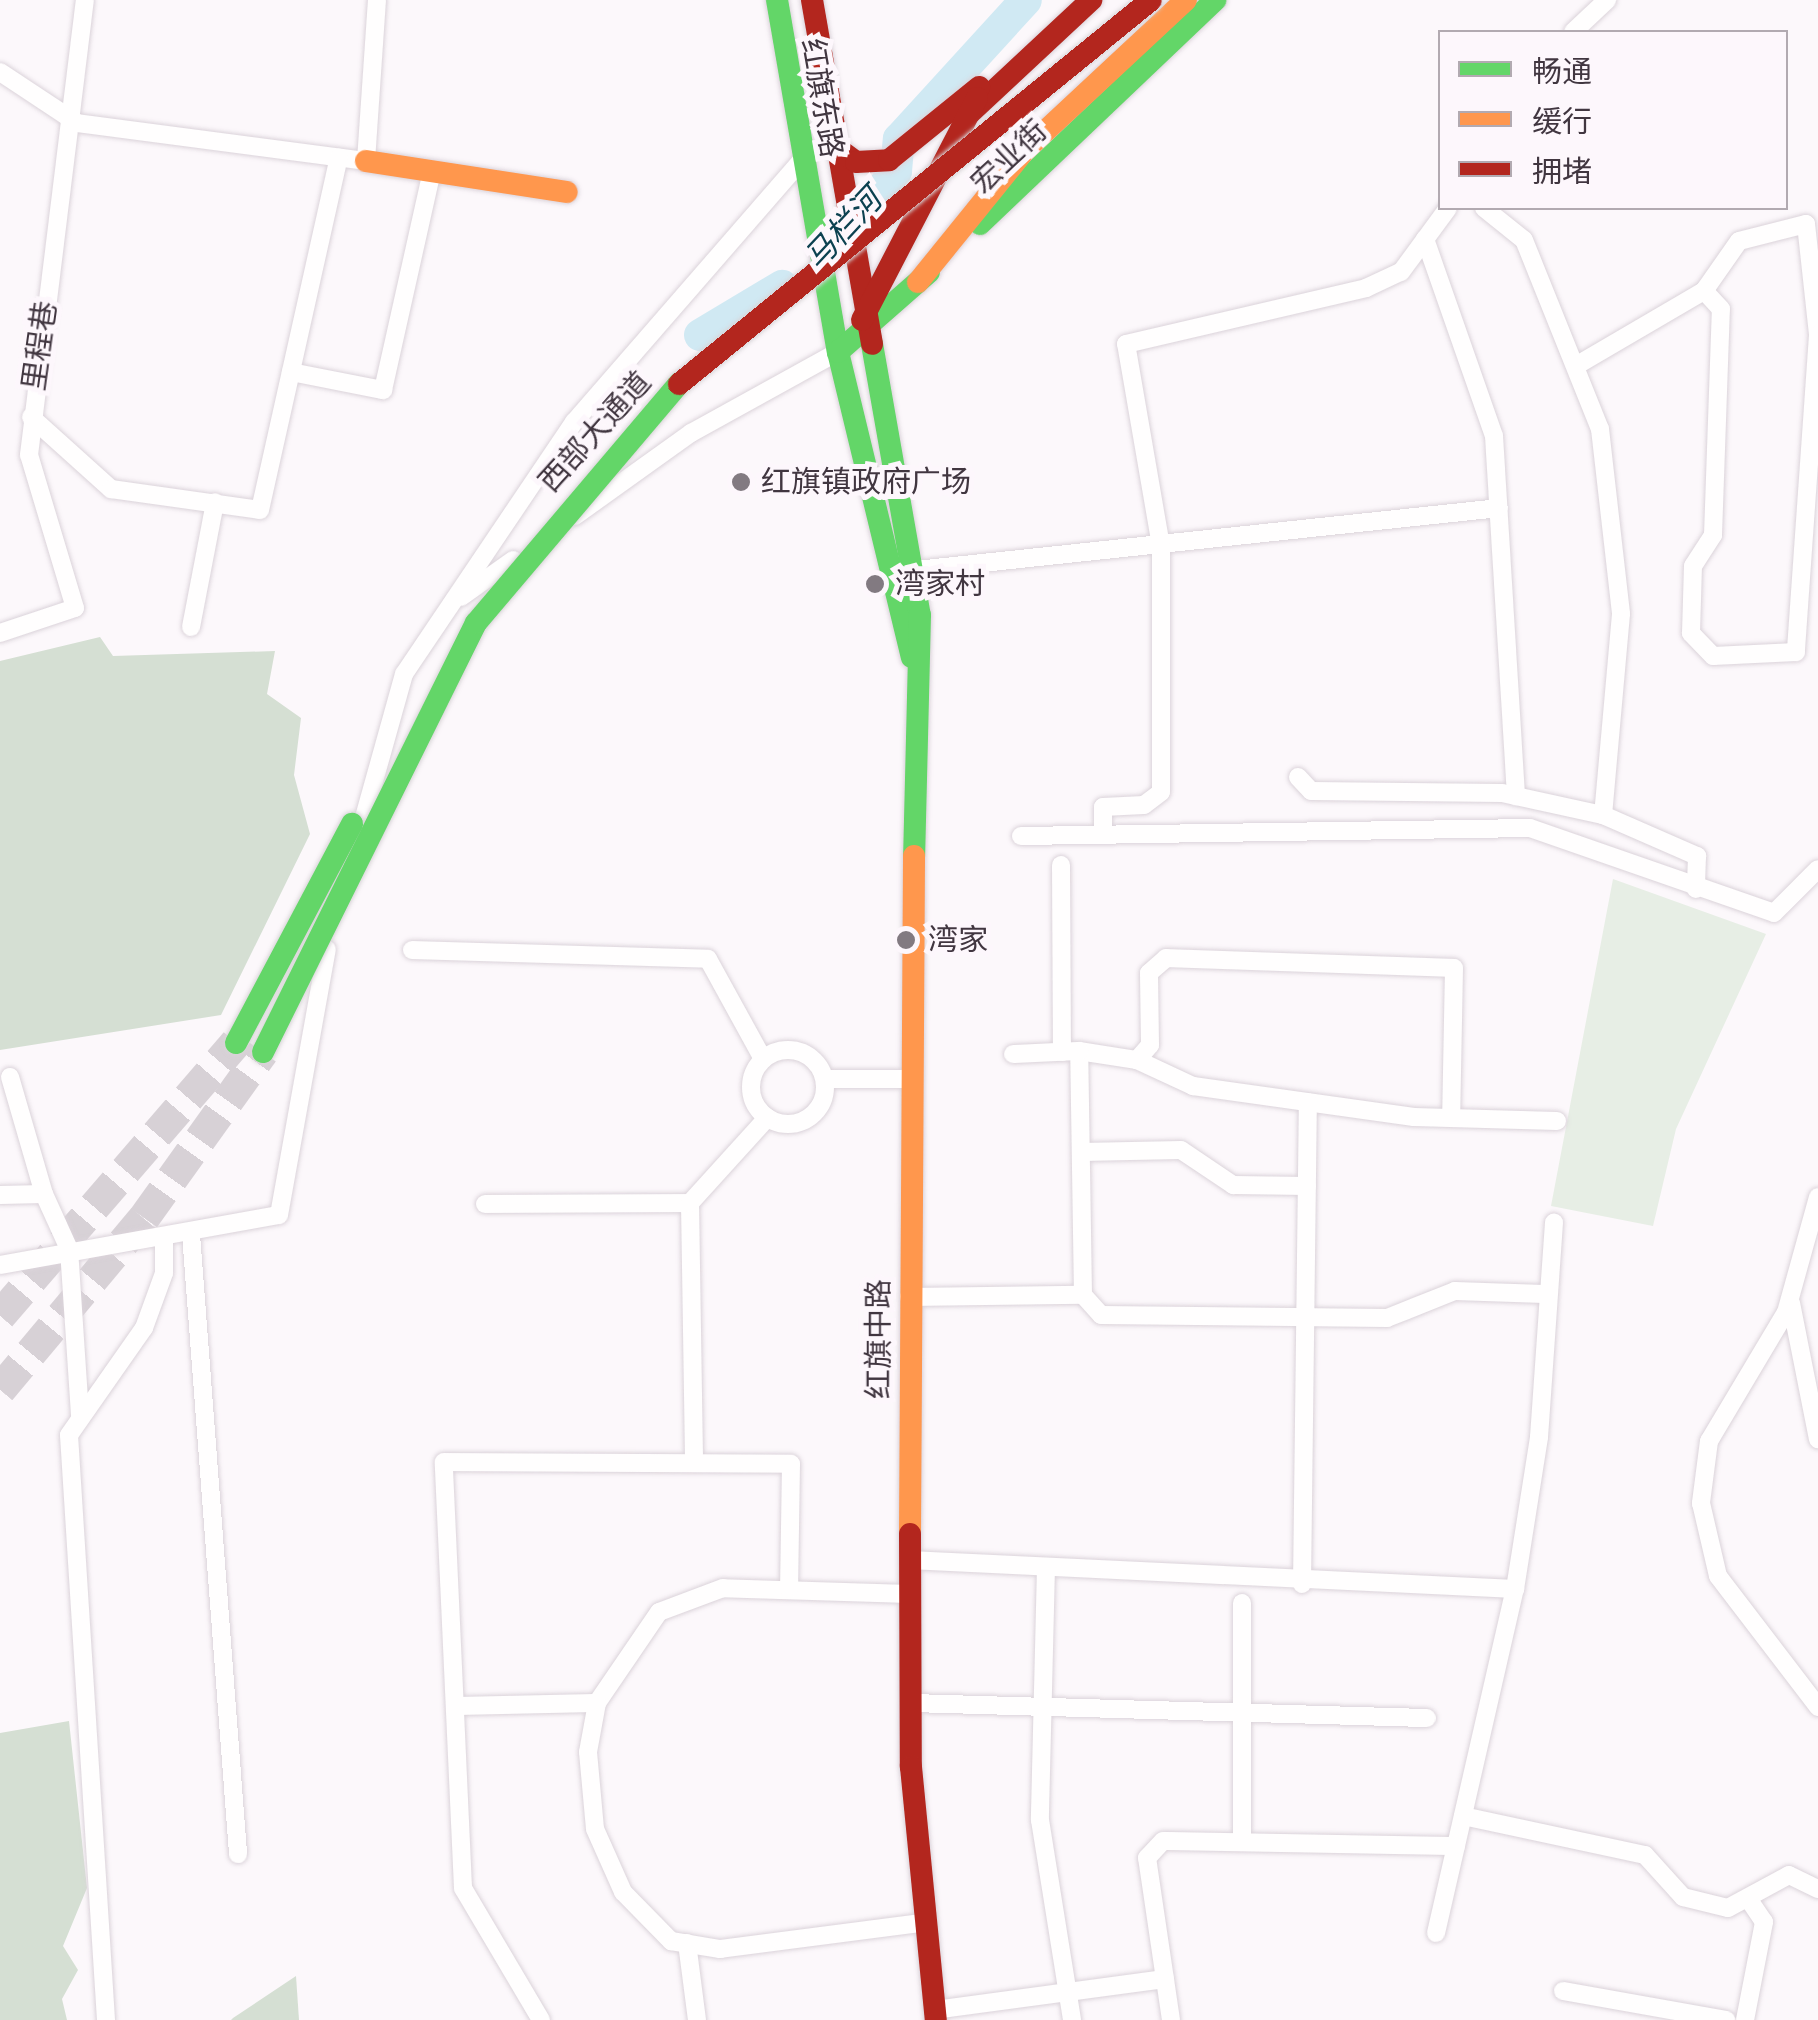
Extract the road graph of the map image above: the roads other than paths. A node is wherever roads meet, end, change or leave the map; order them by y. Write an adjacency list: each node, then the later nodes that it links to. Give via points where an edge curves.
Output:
1 (85, 0): 16 (street, 里程巷)
2 (376, 0): 19 (street)
3 (777, 0): 20 (main road, 红旗东路)
4 (812, 0): 17 (main road, 红旗东路)
5 (1075, 0): 14 (main road)
6 (1091, 0): 15 (main road)
7 (1126, 0): 52 (main road, 西部大通道, bridge, via 672,368 550,502 463,615)
8 (1151, 0): 53 (main road, 西部大通道, bridge, via 682,380 562,512 476,624)
9 (1186, 0): 26 (main road, via 1026,150)
10 (1215, 0): 26 (main road, 宏业街)
11 (1607, 0): 12 (street)
12 (1575, 30)
13 (0, 72): 16 (street)
14 (984, 82): 15 (main road); 17 (main road, via 907,150 876,165)
15 (970, 113): 28 (main road, bridge, via 921,220)
16 (76, 123): 18 (street); 33 (street, 里程巷)
17 (830, 144): 28 (main road, 红旗东路)
18 (339, 158): 19 (street); 32 (street)
19 (366, 161): 21 (main road)
20 (804, 167): 29 (main road, 红旗东路); 39 (street, via 574,422)
21 (432, 171): 22 (main road); 32 (street, via 383,390)
22 (567, 192)
23 (1447, 210): 25 (street)
24 (1486, 210): 31 (street, via 1524,240)
25 (1425, 239): 35 (street, via 1444,307 1476,368); 36 (street, via 1401,272 1366,288 1126,344)
26 (918, 282): 28 (main road, 宏业街)
27 (1704, 291): 27 (street, via 1739,241 1806,224 1818,335 1803,630 1796,652 1783,659 1714,656 1691,633 1694,566 1713,535 1721,309); 31 (street)
28 (862, 318): 30 (main road, 宏业街); 38 (main road, 红旗中路)
29 (833, 324): 30 (main road, 红旗中路)
30 (838, 352): 37 (main road, 红旗中路); 39 (street, via 691,433)
31 (1579, 364): 45 (street, via 1600,429 1622,614)
32 (291, 372): 34 (street, via 260,510)
33 (31, 417): 34 (street, via 111,489); 41 (street, 里程巷, via 29,455 75,608)
34 (215, 502): 40 (street)
35 (1499, 508): 36 (street); 44 (street)
36 (1161, 546): 38 (street); 46 (street, via 1160,792 1144,804 1103,808)
37 (887, 571): 38 (street); 42 (main road, 红旗中路)
38 (916, 571): 42 (main road, 红旗中路)
39 (452, 603): 73 (street, via 404,674 324,960 279,1215)
40 (191, 626)
41 (0, 633)
42 (912, 657): 60 (main road, 红旗中路)
43 (1298, 778): 44 (street, via 1311,792)
44 (1516, 796): 45 (street)
45 (1603, 815): 50 (street, via 1697,856)
46 (1102, 834): 47 (street); 50 (street, via 1512,826)
47 (1021, 836)
48 (1060, 865): 54 (street)
49 (1818, 869): 50 (street, via 1774,913)
50 (1696, 890)
51 (412, 950): 56 (street, via 708,959)
52 (236, 1043)
53 (263, 1052)
54 (1071, 1052): 55 (street); 57 (street); 65 (street)
55 (1013, 1054)
56 (763, 1059): 59 (street, via 800,1052); 62 (street, via 751,1089)
57 (1137, 1060): 61 (street, via 1192,1086); 63 (street, via 1150,1045 1149,973 1166,958 1454,968)
58 (10, 1077): 68 (street)
59 (825, 1079): 60 (street); 62 (street, via 814,1115 791,1125)
60 (908, 1080): 80 (main road, 红旗中路)
61 (1308, 1102): 63 (street); 66 (street)
62 (766, 1118): 70 (street)
63 (1451, 1118): 64 (street)
64 (1557, 1121)
65 (1081, 1152): 66 (street, via 1181,1150 1233,1185); 79 (street)
66 (1306, 1186): 82 (street)
67 (0, 1194): 68 (street)
68 (44, 1194): 75 (street)
69 (1818, 1197): 77 (street)
70 (690, 1203): 71 (street); 85 (street)
71 (484, 1204)
72 (1554, 1222): 78 (street)
73 (192, 1234): 74 (street); 103 (street)
74 (164, 1240): 75 (street); 83 (street, via 164,1272 144,1328)
75 (68, 1249): 76 (street); 83 (street)
76 (0, 1266)
77 (1809, 1281): 81 (street)
78 (1544, 1294): 82 (street, via 1455,1291 1387,1318); 90 (street, via 1539,1438)
79 (1084, 1295): 80 (street); 82 (street, via 1101,1315)
80 (908, 1298): 86 (main road, 红旗中路)
81 (1791, 1302): 84 (street); 96 (street, via 1708,1441 1701,1503 1718,1576)
82 (1305, 1317): 88 (street)
83 (80, 1416): 113 (street, via 69,1435)
84 (1818, 1438)
85 (694, 1462): 89 (street, via 790,1464); 95 (street, via 444,1462)
86 (909, 1560): 87 (street); 91 (main road, 红旗中路)
87 (1046, 1567): 88 (street); 97 (street)
88 (1302, 1584): 90 (street)
89 (789, 1589): 91 (street); 94 (street, via 722,1588 659,1612)
90 (1515, 1590): 100 (street)
91 (909, 1594): 93 (main road, 红旗中路)
92 (1242, 1603): 98 (street)
93 (911, 1702): 97 (street); 106 (main road, 红旗中路)
94 (597, 1704): 95 (street); 108 (street, via 588,1752 595,1829 623,1892 670,1940)
95 (455, 1706): 114 (street, via 464,1888)
96 (1818, 1707)
97 (1042, 1710): 98 (street); 110 (street, via 1040,1820)
98 (1242, 1714): 99 (street); 101 (street)
99 (1427, 1718)
100 (1463, 1816): 102 (street); 105 (street, via 1645,1855 1683,1897 1728,1908)
101 (1242, 1842): 102 (street); 109 (street, via 1163,1841 1148,1858)
102 (1456, 1846): 107 (street)
103 (238, 1854)
104 (1818, 1889): 105 (street, via 1789,1875)
105 (1750, 1903): 119 (street, via 1764,1922)
106 (920, 1923): 108 (street, via 720,1949); 112 (main road, 红旗中路)
107 (1436, 1933)
108 (687, 1943): 115 (street)
109 (1165, 1979): 110 (street); 117 (street)
110 (1068, 1992): 112 (street); 116 (street)
111 (1564, 1992): 118 (street)
112 (935, 2015)
113 (106, 2020)
114 (541, 2020)
115 (697, 2020)
116 (1072, 2020)
117 (1171, 2020)
118 (1726, 2020)
119 (1746, 2020)

